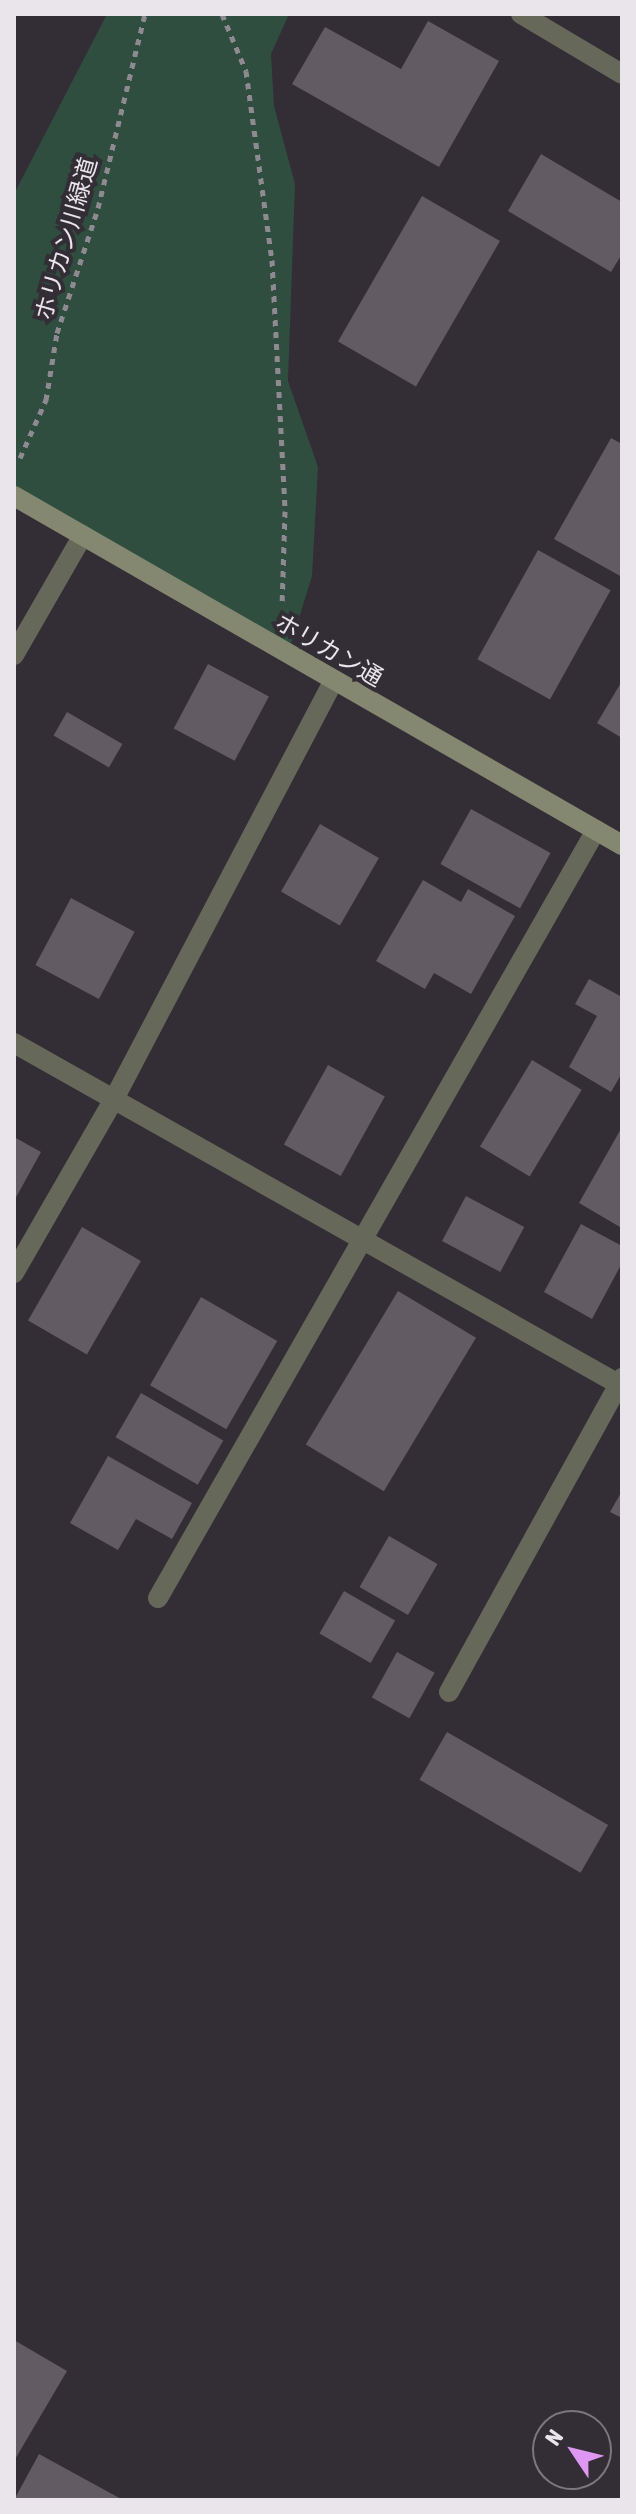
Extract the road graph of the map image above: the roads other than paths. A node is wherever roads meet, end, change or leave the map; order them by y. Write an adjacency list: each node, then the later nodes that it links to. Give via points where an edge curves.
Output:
1 (521, 14): 2 (street)
2 (622, 74)
3 (14, 496): 4 (street, ホリカン通)
4 (83, 535): 5 (street); 6 (street, ホリカン通)
5 (14, 655)
6 (332, 683): 7 (street, ホリカン通); 10 (street)
7 (596, 830): 8 (street, ホリカン通); 11 (street)
8 (622, 845)
9 (14, 1043): 10 (street)
10 (114, 1099): 11 (street); 12 (street)
11 (364, 1240): 13 (street); 14 (street)
12 (14, 1273)
13 (621, 1383): 15 (street)
14 (158, 1598)
15 (449, 1692)

